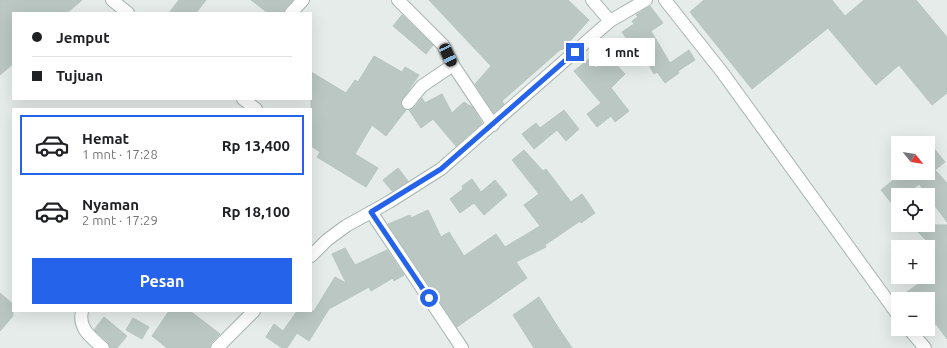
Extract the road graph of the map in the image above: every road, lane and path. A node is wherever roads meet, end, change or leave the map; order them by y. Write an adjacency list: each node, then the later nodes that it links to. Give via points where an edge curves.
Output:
1 (303, 0): 6 (street)
2 (398, 0): 8 (street, via 443,45)
3 (592, 0): 7 (street)
4 (646, 0): 7 (street)
5 (665, 0): 15 (street, via 722,72)
6 (292, 12)
7 (610, 22): 12 (street)
8 (453, 66): 10 (street, via 422,86); 12 (street)
9 (244, 100): 11 (street)
10 (408, 103)
11 (255, 108)
12 (493, 125): 13 (street, via 441,169)
13 (371, 212): 14 (street, via 346,226); 21 (street)
14 (312, 255)
15 (891, 305)
16 (82, 312): 19 (street, via 85,331)
17 (253, 312): 20 (street)
18 (915, 336): 22 (street)
19 (103, 348)
20 (217, 348)
21 (462, 348)
22 (925, 348)

